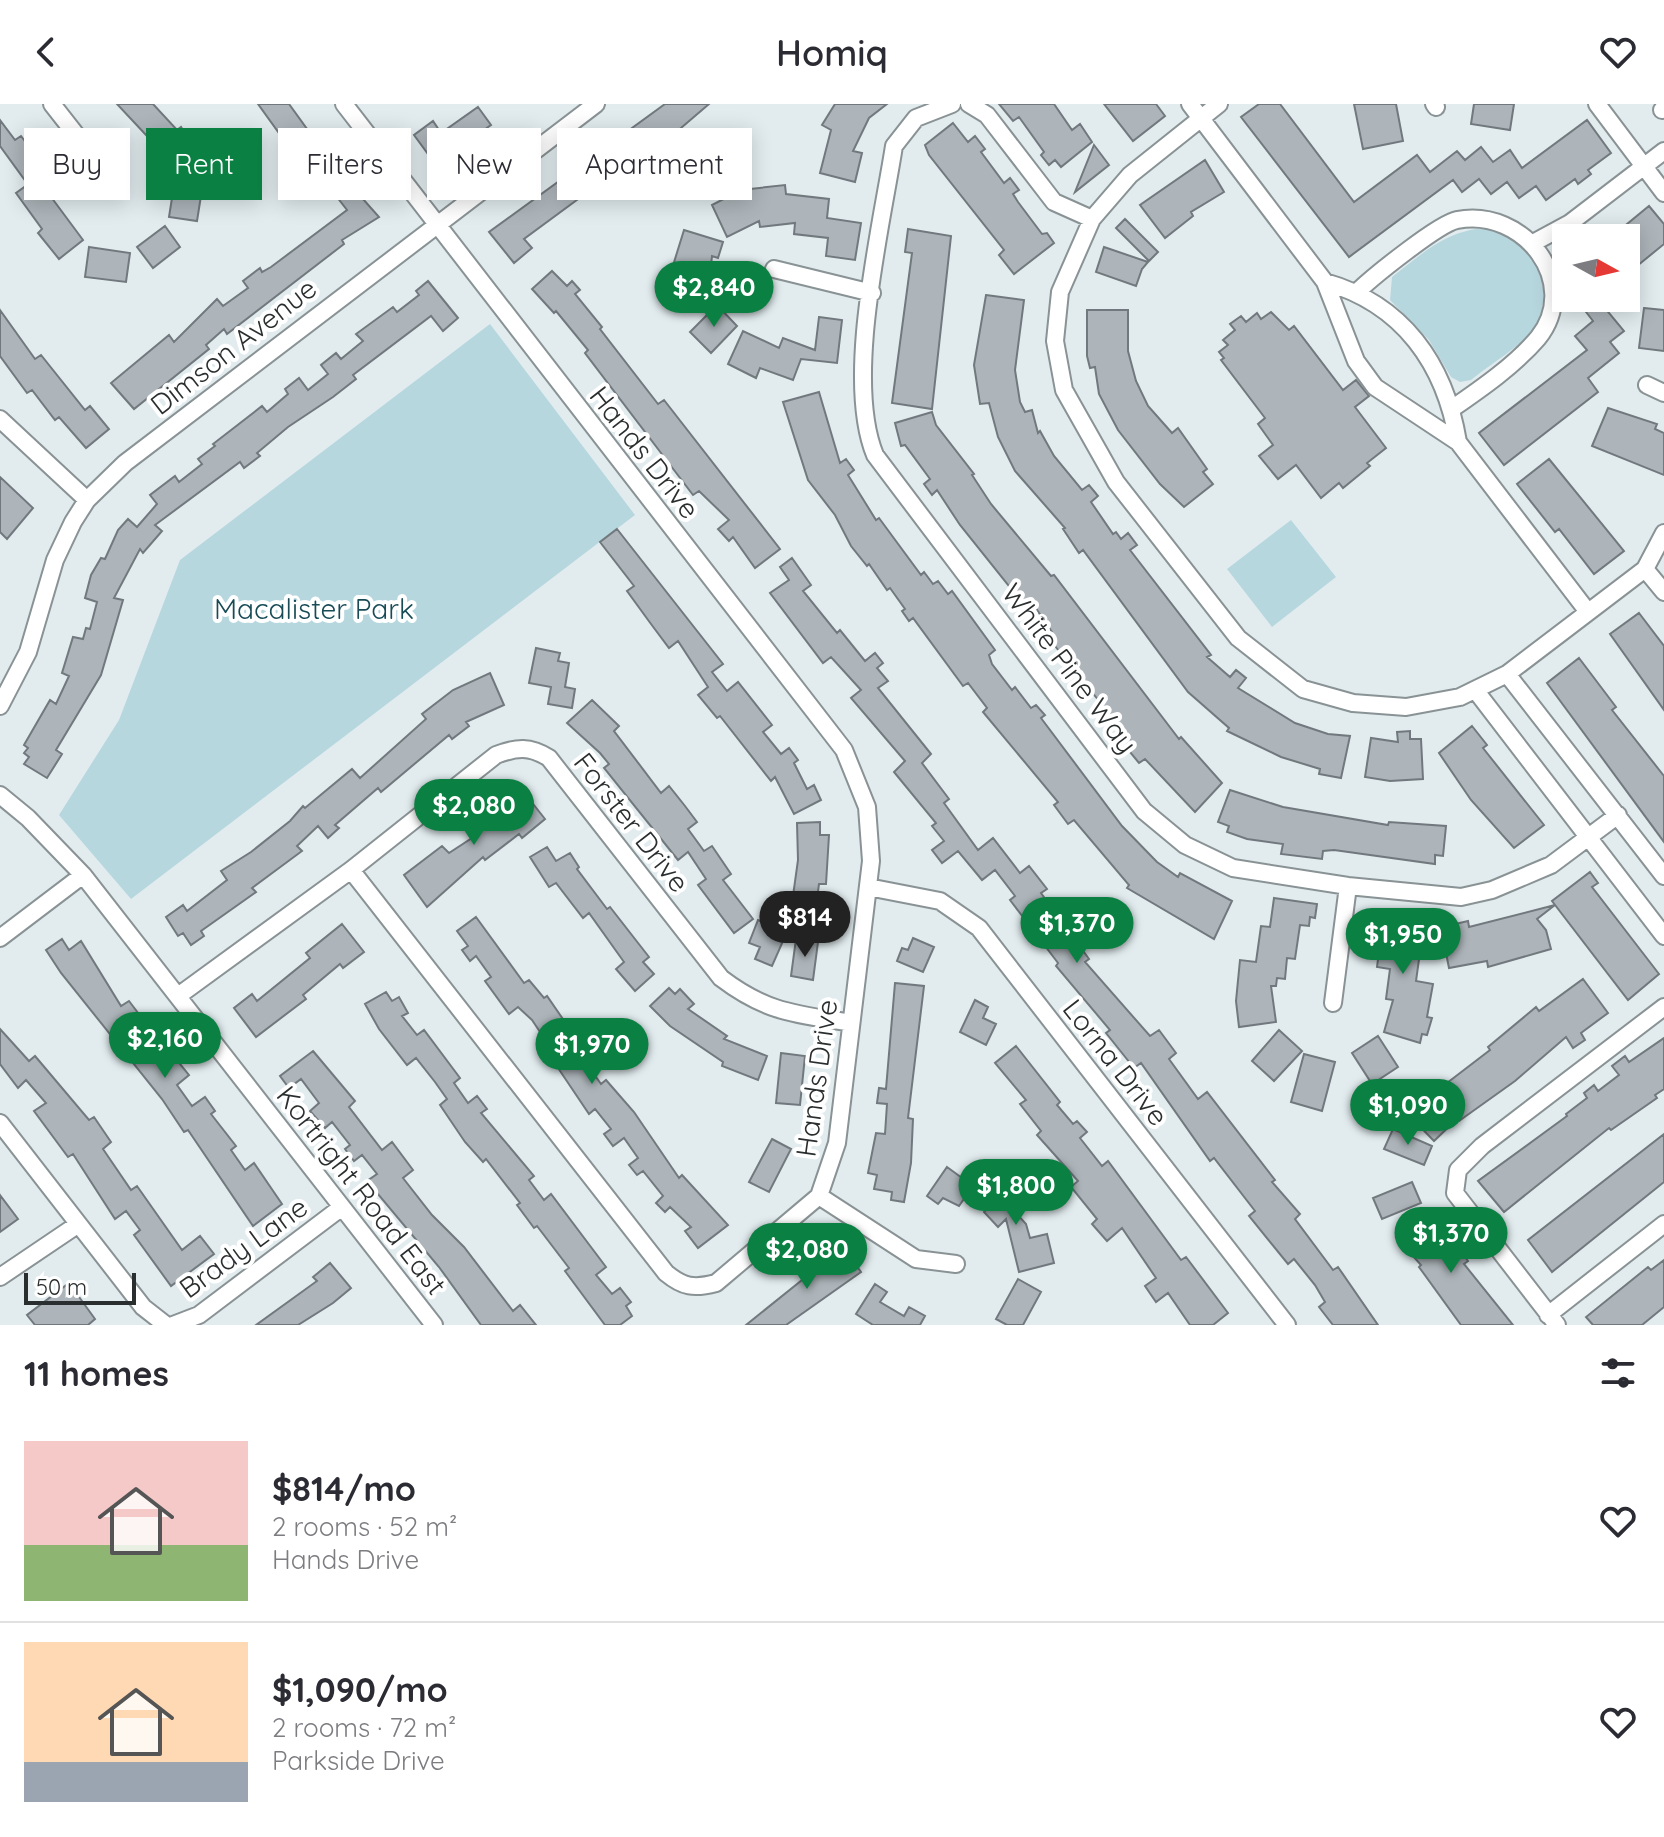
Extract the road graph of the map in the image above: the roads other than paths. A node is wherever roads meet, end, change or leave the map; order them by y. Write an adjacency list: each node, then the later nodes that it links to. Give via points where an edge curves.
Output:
1 (52, 104): 9 (street)
2 (344, 104): 14 (street, Hands Drive)
3 (596, 104): 14 (street, Dimson Avenue)
4 (952, 104): 19 (street, White Pine Way, via 916,118 894,146)
5 (969, 104): 13 (street, via 987,115 1054,202)
6 (1219, 104): 8 (street)
7 (1597, 104): 11 (street)
8 (1195, 111): 13 (street); 17 (street)
9 (71, 128)
10 (1664, 151): 11 (street)
11 (1646, 165): 12 (street); 15 (street, via 1570,223)
12 (1664, 193)
13 (1092, 219): 31 (street, via 1060,292 1055,341 1064,390 1116,482 1238,638 1303,689 1353,703 1406,707)
14 (436, 223): 25 (street, Dimson Avenue, via 125,463); 40 (street, Hands Drive, via 844,750 867,807)
15 (1533, 243): 18 (street, via 1492,218 1455,220); 22 (street, via 1551,286 1549,312 1539,336)
16 (774, 269): 19 (street)
17 (1325, 282): 18 (street); 24 (street, via 1356,361 1375,387)
18 (1358, 291): 22 (street, via 1405,325 1428,356)
19 (872, 293): 39 (street, White Pine Way, via 861,382 865,430 875,455 1144,811 1185,845 1233,868)
20 (1647, 385): 21 (street)
21 (1664, 393)
22 (1453, 408): 24 (street)
23 (0, 419): 25 (street)
24 (1458, 442): 29 (street)
25 (87, 500): 32 (street, Dimson Avenue, via 55,560 32,642)
26 (1664, 533): 27 (street)
27 (1645, 569): 28 (street); 29 (street)
28 (1664, 592)
29 (1588, 612): 30 (street)
30 (1507, 674): 31 (street); 34 (street)
31 (1476, 691): 35 (street)
32 (0, 706)
33 (0, 795): 37 (street, Kortright Road East)
34 (1618, 815): 35 (street, White Pine Way); 38 (street)
35 (1588, 839): 39 (street, White Pine Way, via 1522,879 1461,897); 41 (street)
36 (351, 870): 43 (street, Forster Drive); 46 (street, Forster Drive, via 496,755 534,749 549,758 721,978 750,1000 782,1012); 48 (street, Hands Drive, via 678,1282 699,1287 716,1283)
37 (83, 875): 42 (street); 43 (street, Kortright Road East)
38 (1664, 876)
39 (1348, 886): 44 (street)
40 (868, 887): 46 (street, Hands Drive); 55 (street, Lorna Drive, via 940,901 979,928)
41 (1664, 936)
42 (0, 938)
43 (178, 996): 49 (street, Kortright Road East)
44 (1333, 1003)
45 (1664, 1007): 54 (street, via 1458,1170 1455,1193)
46 (851, 1023): 48 (street, Hands Drive, via 837,1143)
47 (0, 1123): 51 (street, Brady Lane)
48 (819, 1196): 52 (street, via 916,1259)
49 (342, 1207): 57 (street, Brady Lane, via 199,1315); 58 (street, Kortright Road East)
50 (1664, 1224): 54 (street)
51 (77, 1225): 53 (street); 56 (street, Brady Lane, via 143,1307)
52 (956, 1264)
53 (0, 1277)
54 (1553, 1320)
55 (1281, 1323)
56 (166, 1325)
57 (173, 1325)
58 (434, 1325)

